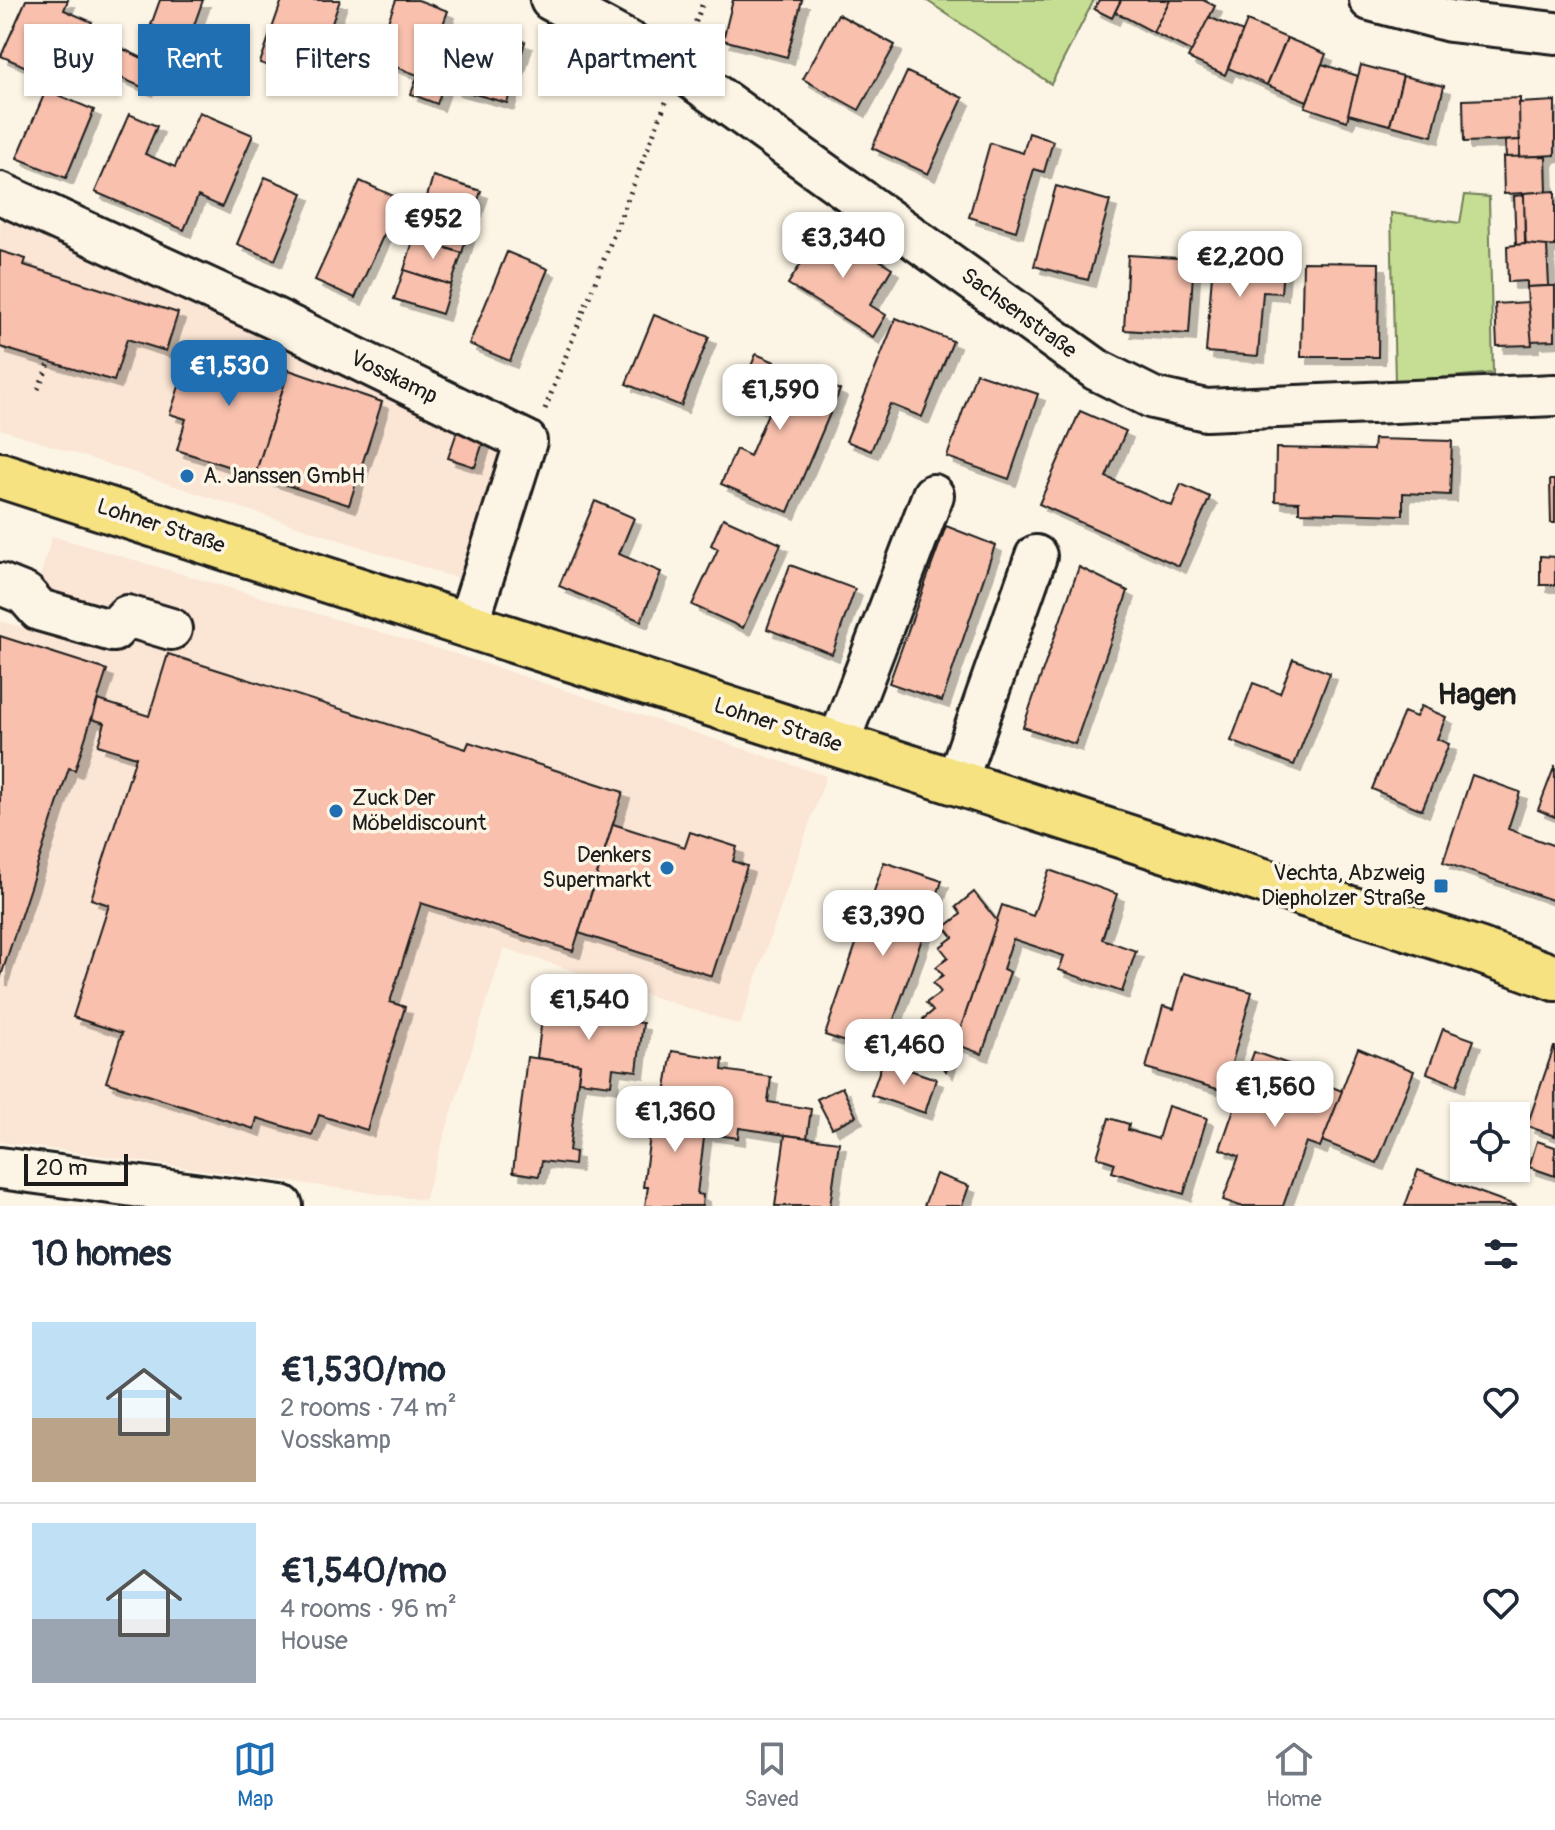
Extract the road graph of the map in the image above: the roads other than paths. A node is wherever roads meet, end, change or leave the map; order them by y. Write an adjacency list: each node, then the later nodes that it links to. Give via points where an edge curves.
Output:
1 (551, 0): 5 (street, Sachsenstraße, via 679,69 1097,370 1153,398 1206,410)
2 (1370, 0): 3 (street, via 1450,21)
3 (1555, 33)
4 (0, 193): 10 (street, Vosskamp, via 526,441)
5 (1555, 395)
6 (0, 475): 10 (main road, Lohner Straße)
7 (933, 495): 12 (street)
8 (1036, 556): 13 (street)
9 (0, 584): 11 (street, via 25,594 39,610 113,631 127,616)
10 (468, 624): 12 (main road, Lohner Straße)
11 (171, 629)
12 (838, 744): 13 (main road, Lohner Straße)
13 (956, 783): 14 (main road, Lohner Straße)
14 (1555, 978)
15 (0, 1168): 16 (street)
16 (282, 1206)

